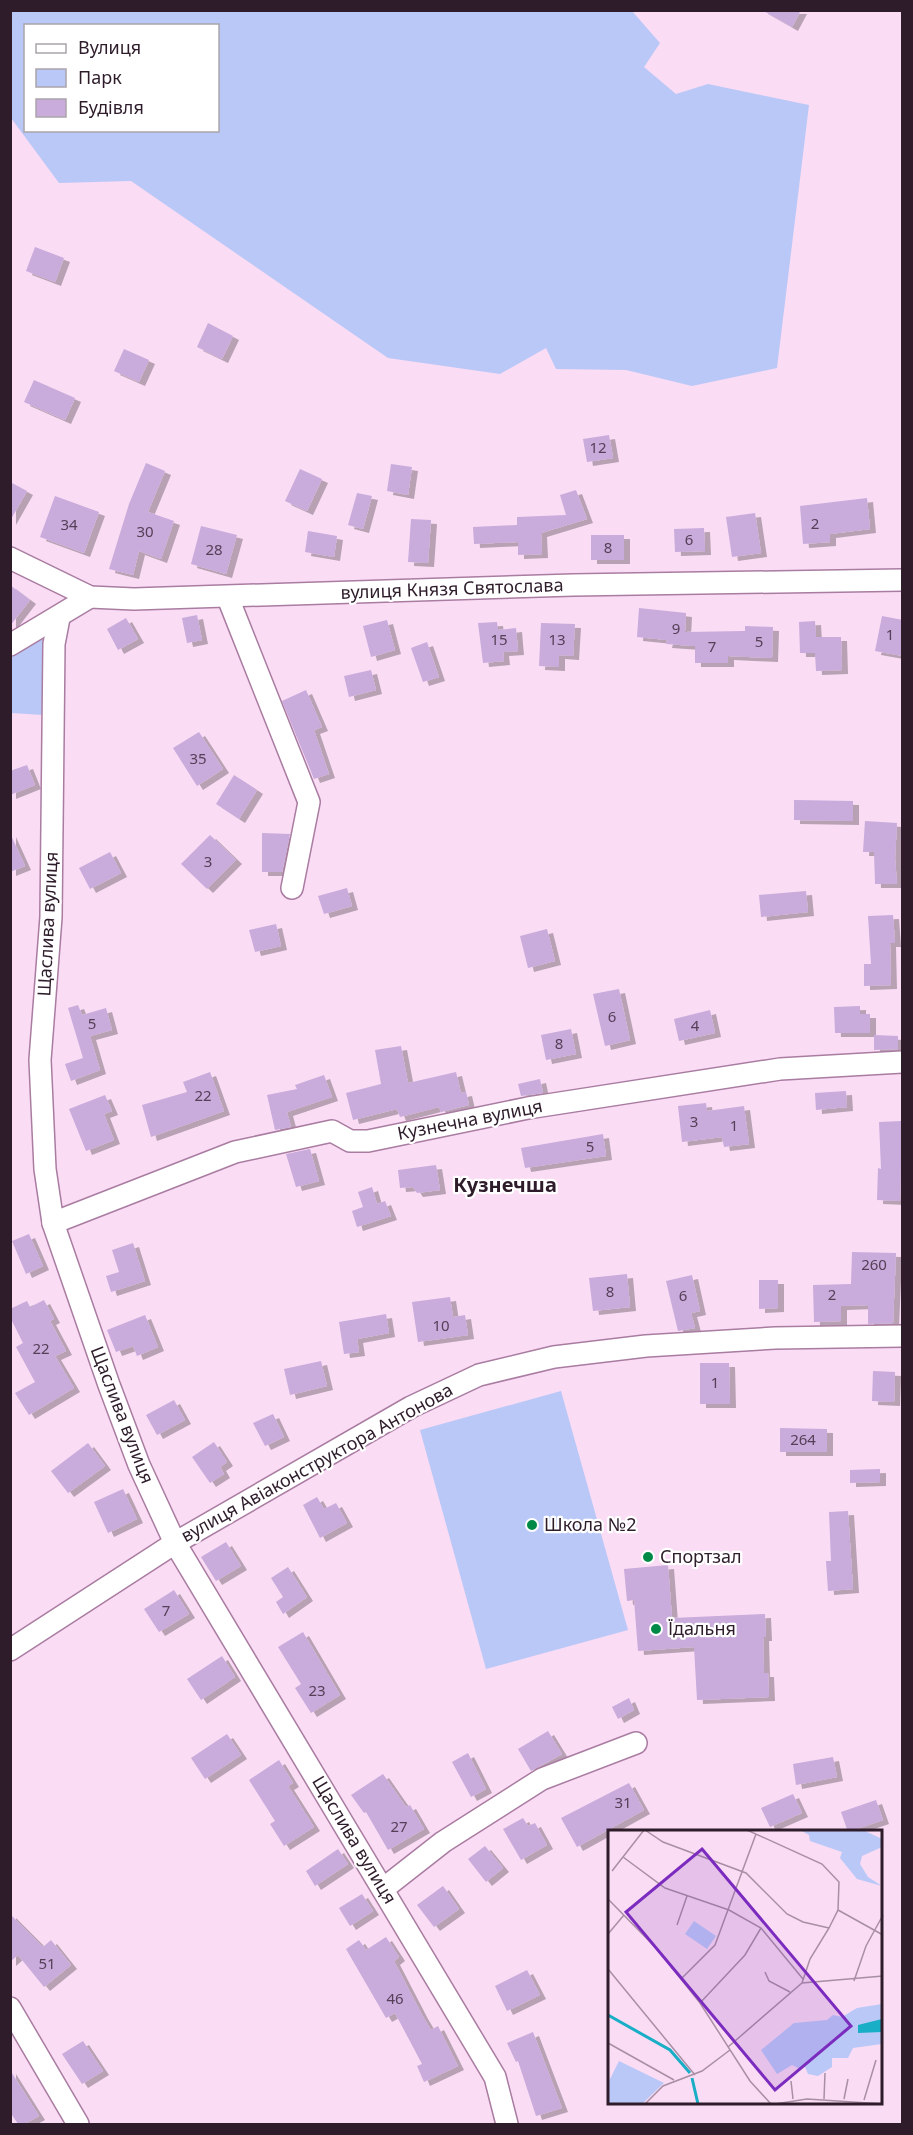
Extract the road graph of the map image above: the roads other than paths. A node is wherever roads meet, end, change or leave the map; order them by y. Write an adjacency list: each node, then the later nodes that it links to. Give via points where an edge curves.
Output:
1 (10, 558): 3 (street, вулиця Князя Святослава)
2 (903, 580): 4 (street, вулиця Князя Святослава, via 573,585)
3 (90, 597): 4 (street, вулиця Князя Святослава); 5 (street)
4 (228, 598): 7 (street, via 309,802)
5 (59, 618): 6 (street); 9 (street, Щаслива вулиця, via 54,644 51,917 40,1060 45,1169)
6 (10, 645)
7 (292, 888)
8 (903, 1062): 9 (street, Кузнечна вулиця, via 780,1069 528,1108 368,1141 350,1141 332,1131 236,1152)
9 (53, 1223): 11 (street, Щаслива вулиця, via 139,1465)
10 (903, 1336): 11 (street, вулиця Авіаконструктора Антонова, via 646,1346 554,1357 478,1375 411,1407)
11 (175, 1543): 12 (street, вулиця Авіаконструктора Антонова); 14 (street, Щаслива вулиця)
12 (10, 1650)
13 (636, 1743): 14 (street, via 542,1779 442,1842)
14 (384, 1889): 17 (street, Щаслива вулиця, via 495,2076)
15 (10, 2008): 16 (street)
16 (78, 2124)
17 (507, 2124)

